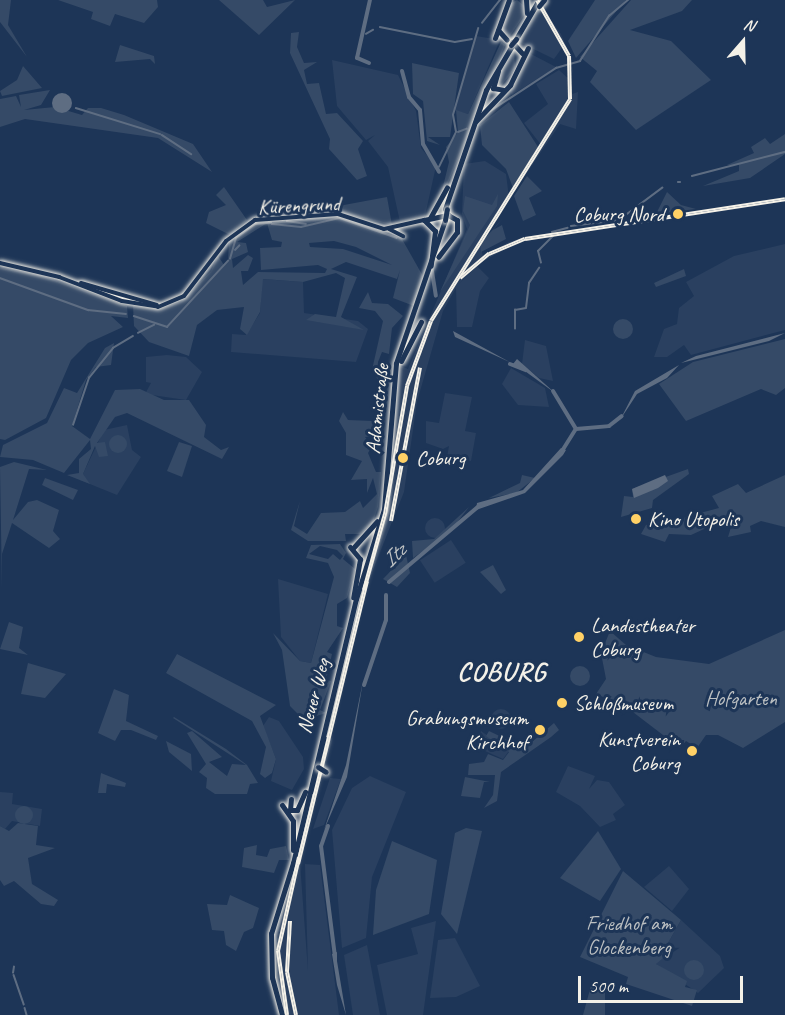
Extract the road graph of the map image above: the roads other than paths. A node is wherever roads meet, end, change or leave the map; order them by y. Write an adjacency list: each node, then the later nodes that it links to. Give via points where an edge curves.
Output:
1 (509, 0): 5 (highway)
2 (526, 0): 4 (highway)
3 (540, 2): 4 (highway); 7 (highway)
4 (526, 18): 7 (highway)
5 (498, 28): 6 (highway); 7 (highway)
6 (495, 38)
7 (511, 41): 8 (highway); 10 (highway); 13 (highway)
8 (522, 53): 9 (highway); 9 (highway, via 526,47)
9 (519, 62): 11 (highway)
10 (499, 69): 11 (highway, via 494,91 502,92); 12 (highway)
11 (512, 79): 12 (highway)
12 (476, 121): 14 (highway)
13 (456, 164): 14 (highway); 15 (highway)
14 (446, 209): 16 (highway, bridge)
15 (427, 220): 17 (main road, Kürengrund); 18 (highway, via 451,215); 20 (highway)
16 (444, 220): 18 (highway, via 448,232); 20 (highway)
17 (388, 228): 19 (main road); 21 (main road, Kürengrund, via 338,214 255,220 226,241 184,296 164,305 130,303 59,277)
18 (458, 228): 22 (highway)
19 (403, 236)
20 (438, 237): 22 (highway, Adamistraße); 22 (highway, Adamistraße)
21 (0, 263)
22 (433, 263): 23 (highway, Adamistraße)
23 (420, 297): 25 (highway, Adamistraße); 26 (highway, Adamistraße, via 390,376)
24 (421, 322): 25 (highway, via 409,338)
25 (391, 388): 27 (highway, Adamistraße, via 386,500)
26 (377, 521): 27 (highway, Adamistraße); 28 (highway, via 351,548 360,561)
27 (368, 551): 28 (highway, Neuer Weg); 29 (highway, Neuer Weg)
28 (353, 597): 32 (highway, Neuer Weg, via 332,702)
29 (334, 703): 30 (highway); 35 (highway, Neuer Weg)
30 (319, 764): 31 (highway, bridge); 35 (highway)
31 (326, 772)
32 (305, 792): 34 (highway, via 297,810); 35 (highway, Neuer Weg)
33 (291, 799): 34 (highway)
34 (290, 810): 35 (highway, via 283,804 293,820)
35 (295, 847): 36 (highway)
36 (292, 864): 37 (main road, via 271,934 272,978)
37 (282, 1015)

